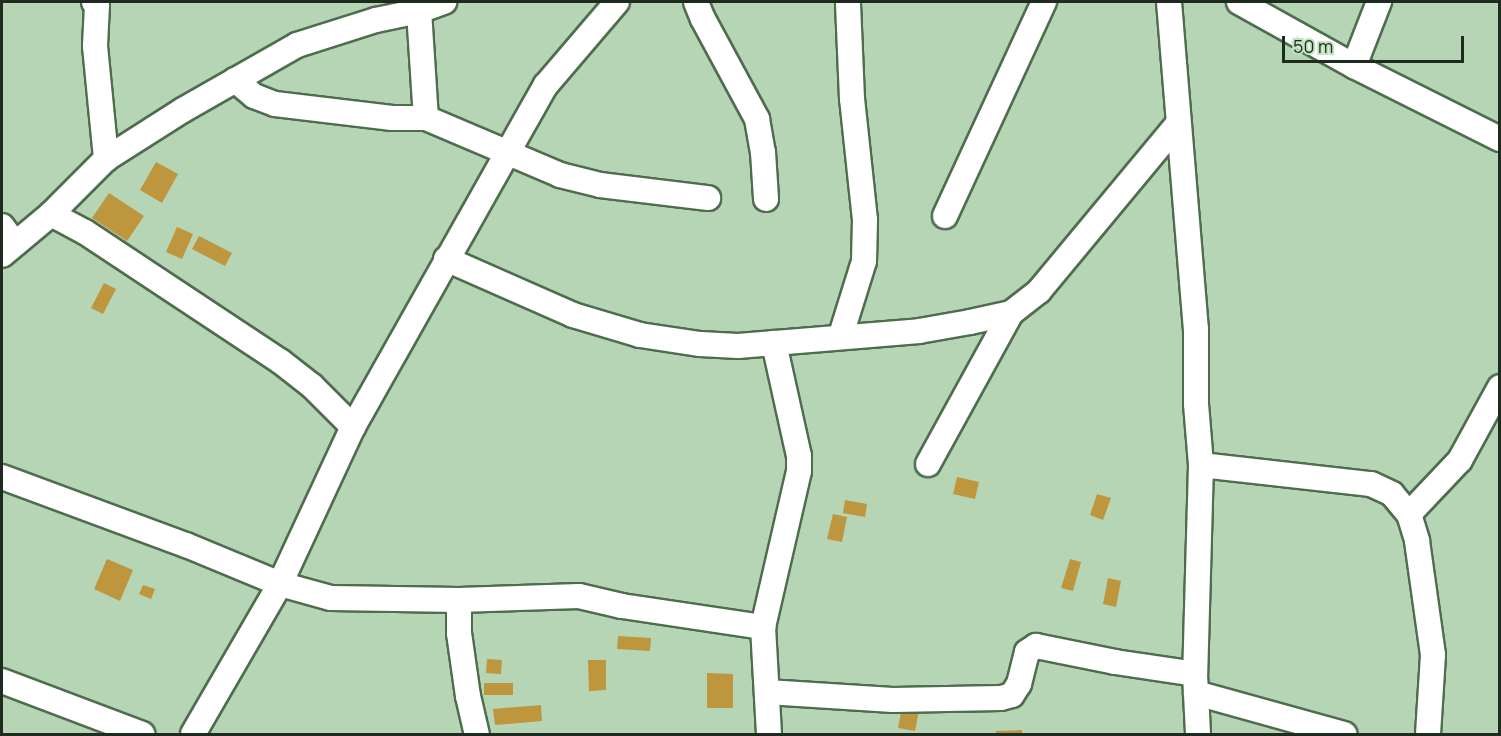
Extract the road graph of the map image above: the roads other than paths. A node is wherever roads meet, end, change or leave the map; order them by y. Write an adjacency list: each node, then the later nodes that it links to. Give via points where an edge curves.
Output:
1 (444, 2): 10 (street)
2 (617, 2): 17 (street, via 546,84)
3 (696, 2): 20 (street, via 757,119)
4 (848, 2): 26 (street, via 852,99 865,220 864,261)
5 (1044, 2): 22 (street)
6 (1169, 2): 15 (street)
7 (1239, 2): 12 (street)
8 (1379, 2): 12 (street)
9 (97, 3): 18 (street, via 94,46)
10 (418, 10): 11 (street); 14 (street)
11 (375, 11): 13 (street, via 297,45)
12 (1354, 66): 16 (street)
13 (235, 80): 14 (street, via 254,96 275,104 392,118); 18 (street)
14 (426, 118): 17 (street)
15 (1178, 125): 25 (street, via 1039,291); 31 (street, via 1189,221)
16 (1500, 139)
17 (508, 154): 19 (street, via 560,175 600,185); 24 (street)
18 (106, 159): 21 (street)
19 (708, 198)
20 (765, 199)
21 (51, 214): 23 (street); 29 (street, via 85,232 280,361)
22 (945, 216)
23 (6, 242)
24 (446, 259): 27 (street, via 573,315 640,335 700,344); 29 (street)
25 (1011, 313): 26 (street, via 920,331); 30 (street)
26 (841, 336): 27 (street)
27 (774, 343): 36 (street, via 799,471)
28 (1500, 387): 33 (street, via 1460,460)
29 (353, 427): 34 (street)
30 (928, 464)
31 (1201, 465): 33 (street, via 1371,484 1392,494); 38 (street)
32 (2, 477): 34 (street)
33 (1409, 514): 46 (street, via 1417,542 1433,655)
34 (279, 584): 35 (street, via 331,598); 41 (street)
35 (459, 600): 36 (street, via 579,596); 42 (street, via 459,633)
36 (762, 627): 39 (street)
37 (2, 681): 40 (street)
38 (1196, 684): 39 (street, via 1036,646 1027,652 1019,684 1012,694 1001,698 893,700); 44 (street); 45 (street)
39 (767, 692): 43 (street)
40 (142, 735)
41 (193, 735)
42 (477, 735)
43 (769, 735)
44 (1198, 735)
45 (1344, 735)
46 (1428, 735)

